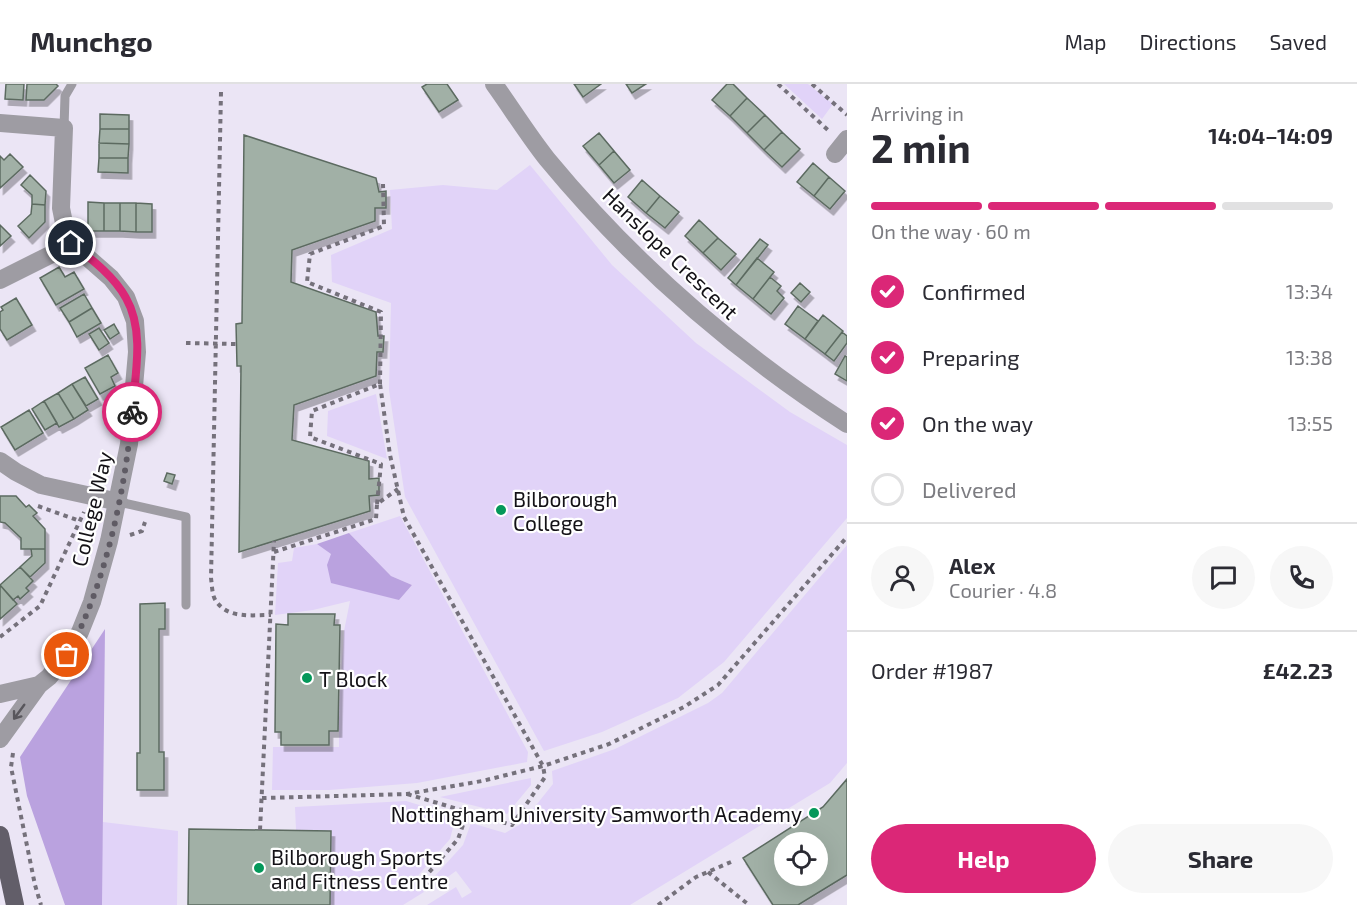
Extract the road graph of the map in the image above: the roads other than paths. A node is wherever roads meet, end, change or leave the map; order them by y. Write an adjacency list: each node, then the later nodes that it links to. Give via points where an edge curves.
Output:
1 (72, 84): 4 (lane, via 65,96)
2 (494, 84): 7 (street, Hanslope Crescent, via 545,157 625,247 739,348)
3 (0, 123): 4 (street)
4 (64, 128): 5 (street, via 61,208)
5 (71, 243): 6 (street); 9 (street, College Way, via 111,278 126,297 135,321 137,352 129,444)
6 (0, 280)
7 (847, 424)
8 (0, 460): 9 (street, via 40,485)
9 (119, 502): 10 (lane, via 186,517); 11 (street, College Way, via 80,632 67,655)
10 (186, 605)
11 (39, 685): 12 (street); 13 (street, College Way, one-way to 13)
12 (0, 694)
13 (4, 734)
14 (0, 835): 17 (main road)
15 (0, 892): 16 (main road)
16 (8, 905)
17 (15, 905)

